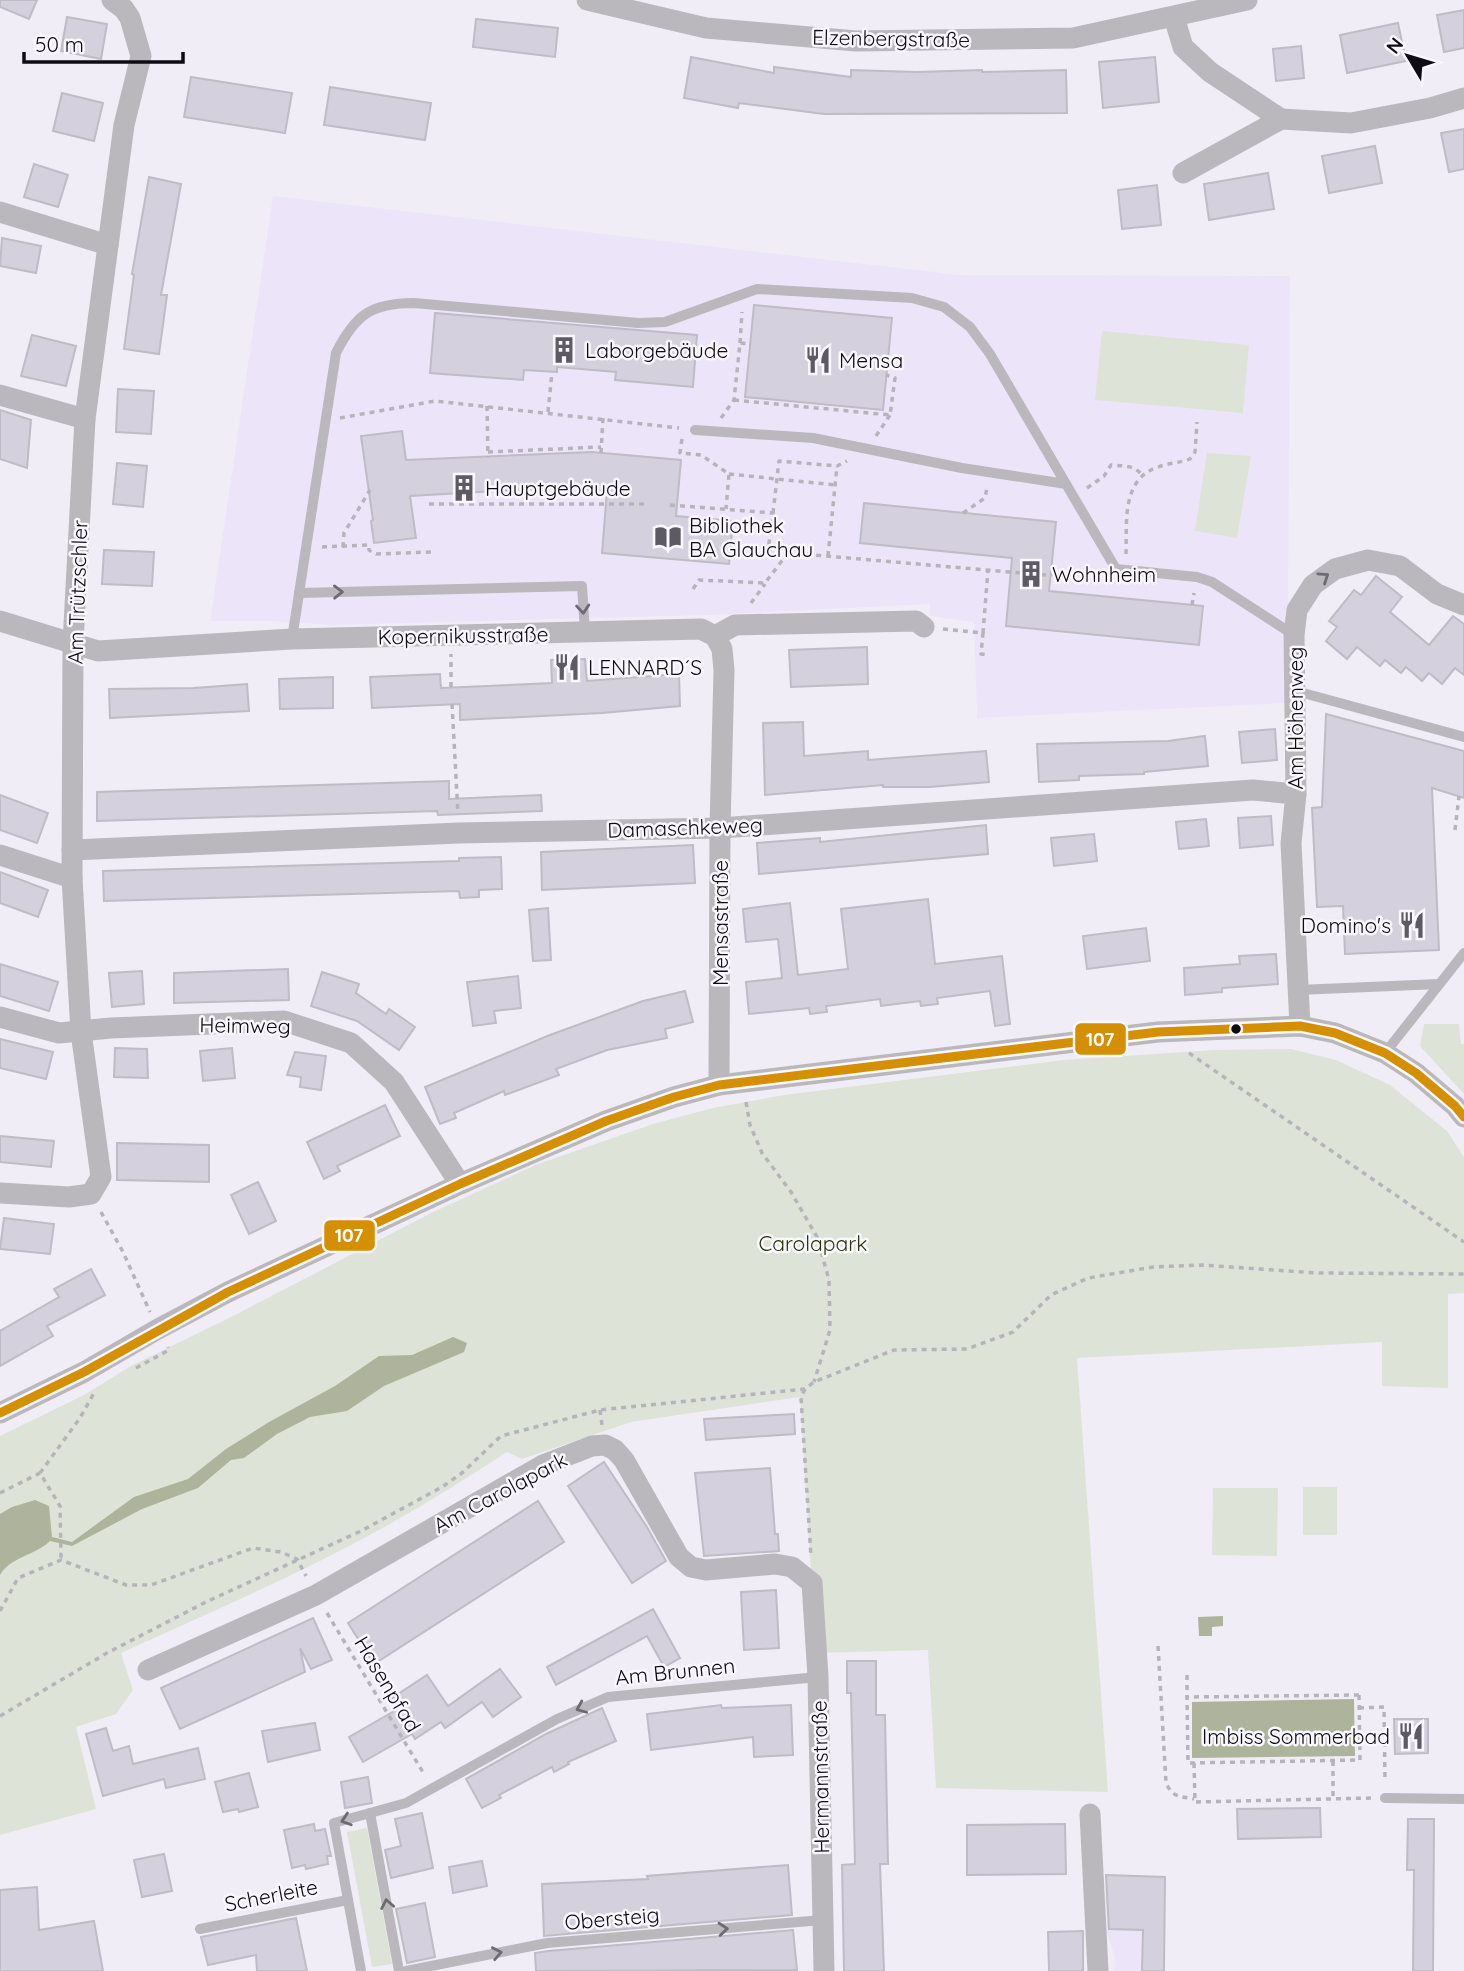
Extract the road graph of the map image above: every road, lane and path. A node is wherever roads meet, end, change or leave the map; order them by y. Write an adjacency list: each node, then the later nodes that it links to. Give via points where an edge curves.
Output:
1 (112, 0): 10 (street, Am Trützschler, via 130,18 141,56 124,125)
2 (587, 0): 5 (street, Elzenbergstraße, via 706,28 856,41 1073,38)
3 (1247, 0): 4 (street, Elzenbergstraße)
4 (1196, 6): 5 (street, Elzenbergstraße)
5 (1174, 17): 7 (street, via 1183,47 1210,72)
6 (1464, 99): 7 (street, via 1351,123)
7 (1281, 119): 8 (street)
8 (1183, 173)
9 (0, 212): 10 (street)
10 (108, 245): 21 (street, Am Trützschler)
11 (743, 293): 12 (path); 22 (lane, via 665,322 638,323 391,303 348,328 336,353); 30 (lane, via 757,289 912,298 944,307 970,327 990,354)
12 (740, 343): 13 (path); 19 (path, via 734,400)
13 (751, 344)
14 (552, 372): 18 (path)
15 (886, 376): 19 (path, via 895,377)
16 (0, 395): 21 (street)
17 (487, 407): 18 (path); 20 (path, via 488,454 601,450); 22 (path, via 435,401)
18 (548, 412): 20 (path)
19 (890, 415): 25 (path)
20 (603, 418): 27 (path, via 683,428 680,453 701,455)
21 (85, 419): 66 (street, Am Trützschler)
22 (324, 421): 40 (lane)
23 (1197, 422): 28 (path, via 1195,452 1190,459)
24 (695, 430): 25 (lane, via 813,439)
25 (868, 449): 26 (lane)
26 (989, 472): 30 (lane); 39 (path, via 985,498)
27 (729, 474): 29 (path); 37 (path)
28 (1142, 475): 33 (path, via 1131,467 1111,465 1098,481); 47 (path, via 1128,500)
29 (777, 478): 31 (path); 31 (path, via 779,461 837,466); 38 (path)
30 (1066, 484): 33 (lane)
31 (835, 485): 44 (path)
32 (370, 490): 41 (path, via 344,533)
33 (1073, 496): 45 (lane)
34 (429, 504): 35 (path)
35 (645, 504)
36 (670, 505): 37 (path)
37 (726, 509): 38 (path)
38 (773, 513): 43 (path, via 768,551)
39 (963, 513)
40 (306, 547): 41 (path); 53 (lane)
41 (343, 547): 42 (path, via 369,545 376,554)
42 (431, 552)
43 (788, 553): 44 (path); 50 (path)
44 (828, 556): 46 (path)
45 (1112, 562): 47 (lane, via 1116,569); 49 (path, via 1100,573)
46 (988, 570): 48 (path); 61 (path)
47 (1125, 570): 62 (lane, via 1212,582)
48 (1021, 573)
49 (1041, 575)
50 (765, 583): 51 (path, via 699,580); 54 (path)
51 (693, 589)
52 (1194, 592): 55 (path)
53 (299, 593): 60 (lane, one-way to 60, via 582,586); 65 (lane)
54 (754, 598)
55 (1192, 605)
56 (1464, 606): 62 (street, Am Höhenweg, one-way to 56, via 1297,610 1313,585 1335,569 1368,560 1400,566 1437,594)
57 (0, 621): 66 (street, Kopernikusstraße)
58 (924, 626): 64 (street, via 916,621 735,625)
59 (965, 631): 61 (path)
60 (585, 632): 63 (street, Kopernikusstraße); 64 (street, Kopernikusstraße, via 701,629)
61 (983, 633): 67 (path, via 981,654)
62 (1294, 635): 69 (street, Am Höhenweg)
63 (452, 636): 65 (street, Kopernikusstraße); 68 (path)
64 (715, 636): 74 (street, Mensastraße, via 724,670)
65 (292, 639): 66 (street, Kopernikusstraße, via 97,651)
66 (73, 643): 77 (street, Am Trützschler)
67 (988, 655)
68 (451, 687)
69 (1296, 691): 71 (lane); 72 (street, Am Höhenweg)
70 (452, 704): 76 (path)
71 (1464, 737)
72 (1297, 794): 74 (street, Damaschkeweg, via 1254,790); 82 (street, Am Höhenweg, via 1291,843)
73 (1459, 796): 75 (path)
74 (720, 828): 76 (street, Damaschkeweg); 89 (street, Mensastraße)
75 (1455, 830)
76 (459, 833): 77 (street, Damaschkeweg)
77 (72, 850): 79 (street, Am Trützschler)
78 (0, 855): 79 (street)
79 (72, 877): 85 (street, Am Trützschler)
80 (1464, 953): 81 (lane)
81 (1438, 984): 82 (lane); 87 (lane)
82 (1298, 990): 84 (street, Am Höhenweg)
83 (0, 1017): 85 (street, Heimweg, via 59,1033)
84 (1300, 1026): 87 (street); 88 (street, via 1158,1032)
85 (81, 1032): 91 (street, Heimweg, via 285,1021 351,1043 394,1082); 93 (street, Am Trützschler, via 101,1177)
86 (1186, 1051): 94 (path)
87 (1385, 1053): 90 (street, via 1416,1073)
88 (742, 1082): 89 (street); 97 (path, via 750,1125 762,1153 817,1237 829,1280 830,1329)
89 (719, 1085): 91 (street, via 606,1121)
90 (1464, 1116)
91 (460, 1184): 96 (street)
92 (0, 1193): 93 (street, via 69,1198)
93 (91, 1194): 96 (path)
94 (1464, 1242)
95 (1464, 1274): 97 (path, via 1153,1267 1088,1278 1051,1295 1013,1332 968,1349 894,1350)
96 (158, 1329): 100 (street)
97 (814, 1382): 98 (path)
98 (805, 1389): 103 (path, via 600,1410 500,1436 442,1487); 105 (path, via 801,1397)
99 (94, 1393): 101 (path)
100 (0, 1413)
101 (40, 1473): 102 (path); 104 (path, via 60,1506)
102 (0, 1493)
103 (297, 1559): 104 (path, via 253,1548 150,1585 126,1585); 114 (path, via 107,1653)
104 (61, 1560): 107 (path, via 18,1578)
105 (813, 1583): 106 (street, Am Carolapark, via 792,1567 775,1564 706,1570 691,1567 679,1557 624,1460 605,1445 543,1465); 111 (street, Hermannstraße)
106 (316, 1595): 109 (street, Am Carolapark); 117 (path, Hasenpfad)
107 (0, 1611)
108 (1158, 1646): 118 (path, via 1166,1783 1177,1796)
109 (148, 1671)
110 (1187, 1675): 112 (path)
111 (818, 1677): 117 (lane, Am Brunnen, one-way to 117, via 608,1697 557,1719); 125 (street, Hermannstraße)
112 (1187, 1697): 113 (path, via 1359,1695); 116 (path, via 1188,1763)
113 (1359, 1708): 115 (path, via 1360,1760); 119 (path, via 1384,1707)
114 (0, 1716)
115 (1333, 1761): 116 (path); 121 (path)
116 (1194, 1763): 118 (path)
117 (432, 1788): 122 (lane, Am Brunnen, via 405,1803)
118 (1195, 1798): 121 (path, via 1195,1802)
119 (1385, 1798): 120 (lane); 121 (path)
120 (1464, 1799)
121 (1334, 1800)
122 (370, 1813): 124 (lane, Am Brunnen, one-way to 124, via 334,1824); 128 (lane, one-way to 122)
123 (1090, 1814): 131 (street)
124 (348, 1900): 126 (lane, Scherleite); 127 (lane)
125 (823, 1920): 129 (lane, Obersteig, one-way to 125, via 547,1943); 130 (street, Hermannstraße)
126 (200, 1928)
127 (361, 1971)
128 (400, 1971)
129 (406, 1971)
130 (824, 1971)
131 (1098, 1971)

